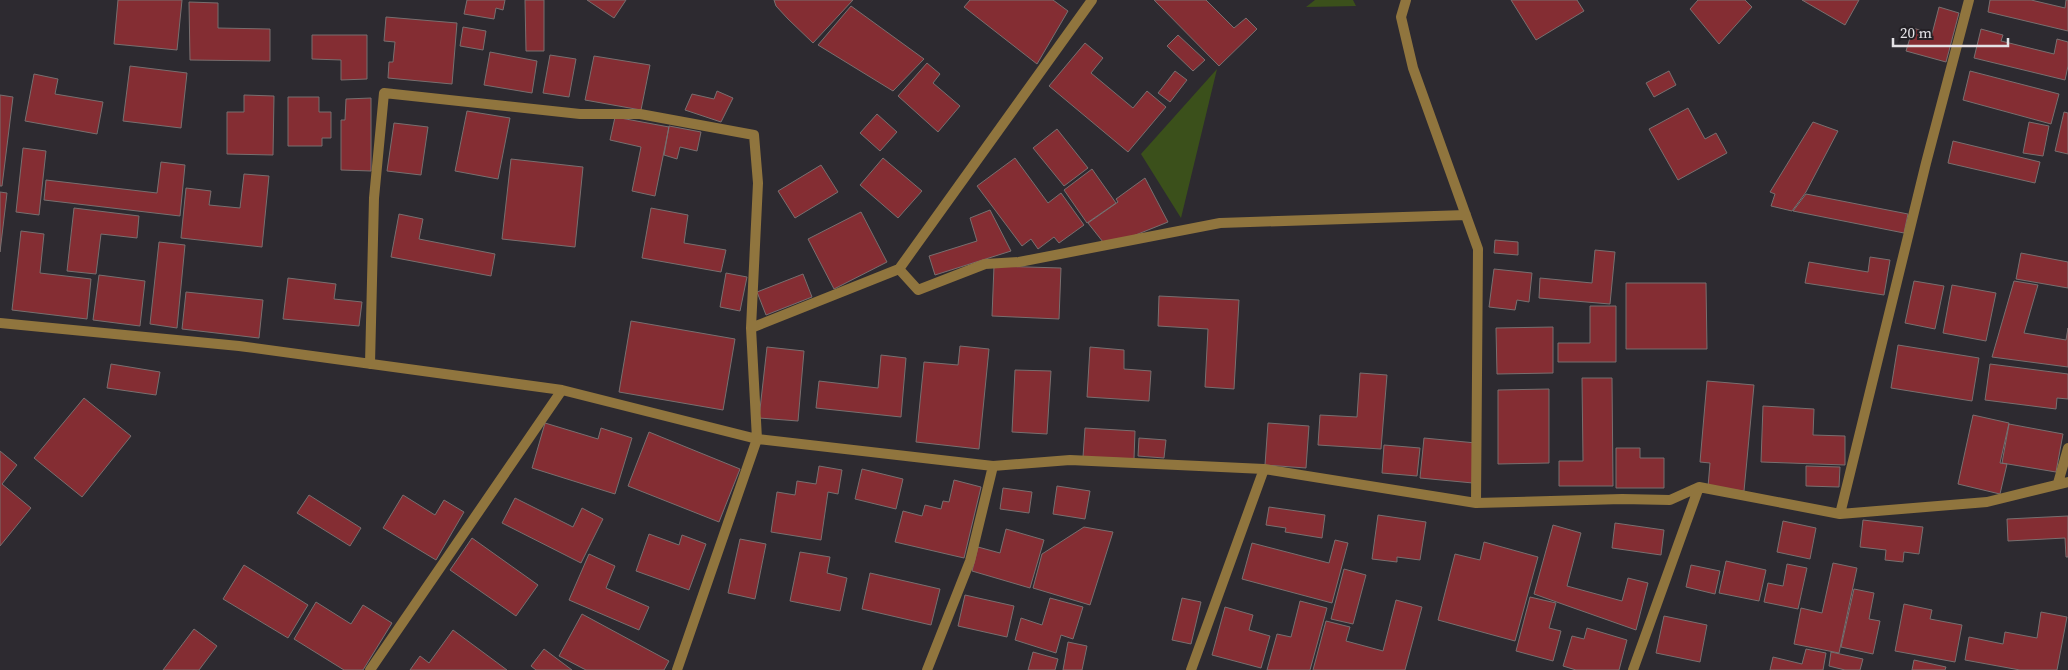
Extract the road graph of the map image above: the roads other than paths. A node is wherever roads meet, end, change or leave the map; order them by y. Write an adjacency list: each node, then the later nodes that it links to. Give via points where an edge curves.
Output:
1 (1092, 0): 5 (street)
2 (1406, 0): 4 (street, via 1401,16 1412,68)
3 (1969, 0): 17 (street)
4 (1466, 215): 5 (street, via 1220,223 1019,262 985,264 918,290); 16 (street, via 1478,250)
5 (899, 269): 7 (street)
6 (0, 323): 8 (street, via 239,346)
7 (751, 328): 8 (street, via 758,183 754,135 640,114 580,114 384,93 374,198); 10 (street)
8 (370, 364): 9 (street)
9 (562, 390): 10 (street); 18 (street)
10 (757, 439): 12 (street); 19 (street)
11 (2068, 448): 14 (street)
12 (994, 466): 13 (street, via 1070,460); 20 (street, via 970,561)
13 (1264, 469): 16 (street); 21 (street)
14 (2063, 483): 17 (street, via 1987,502)
15 (1699, 487): 16 (street, via 1670,500); 17 (street); 22 (street)
16 (1476, 503)
17 (1840, 514)
18 (370, 670)
19 (677, 670)
20 (927, 670)
21 (1191, 670)
22 (1633, 670)

